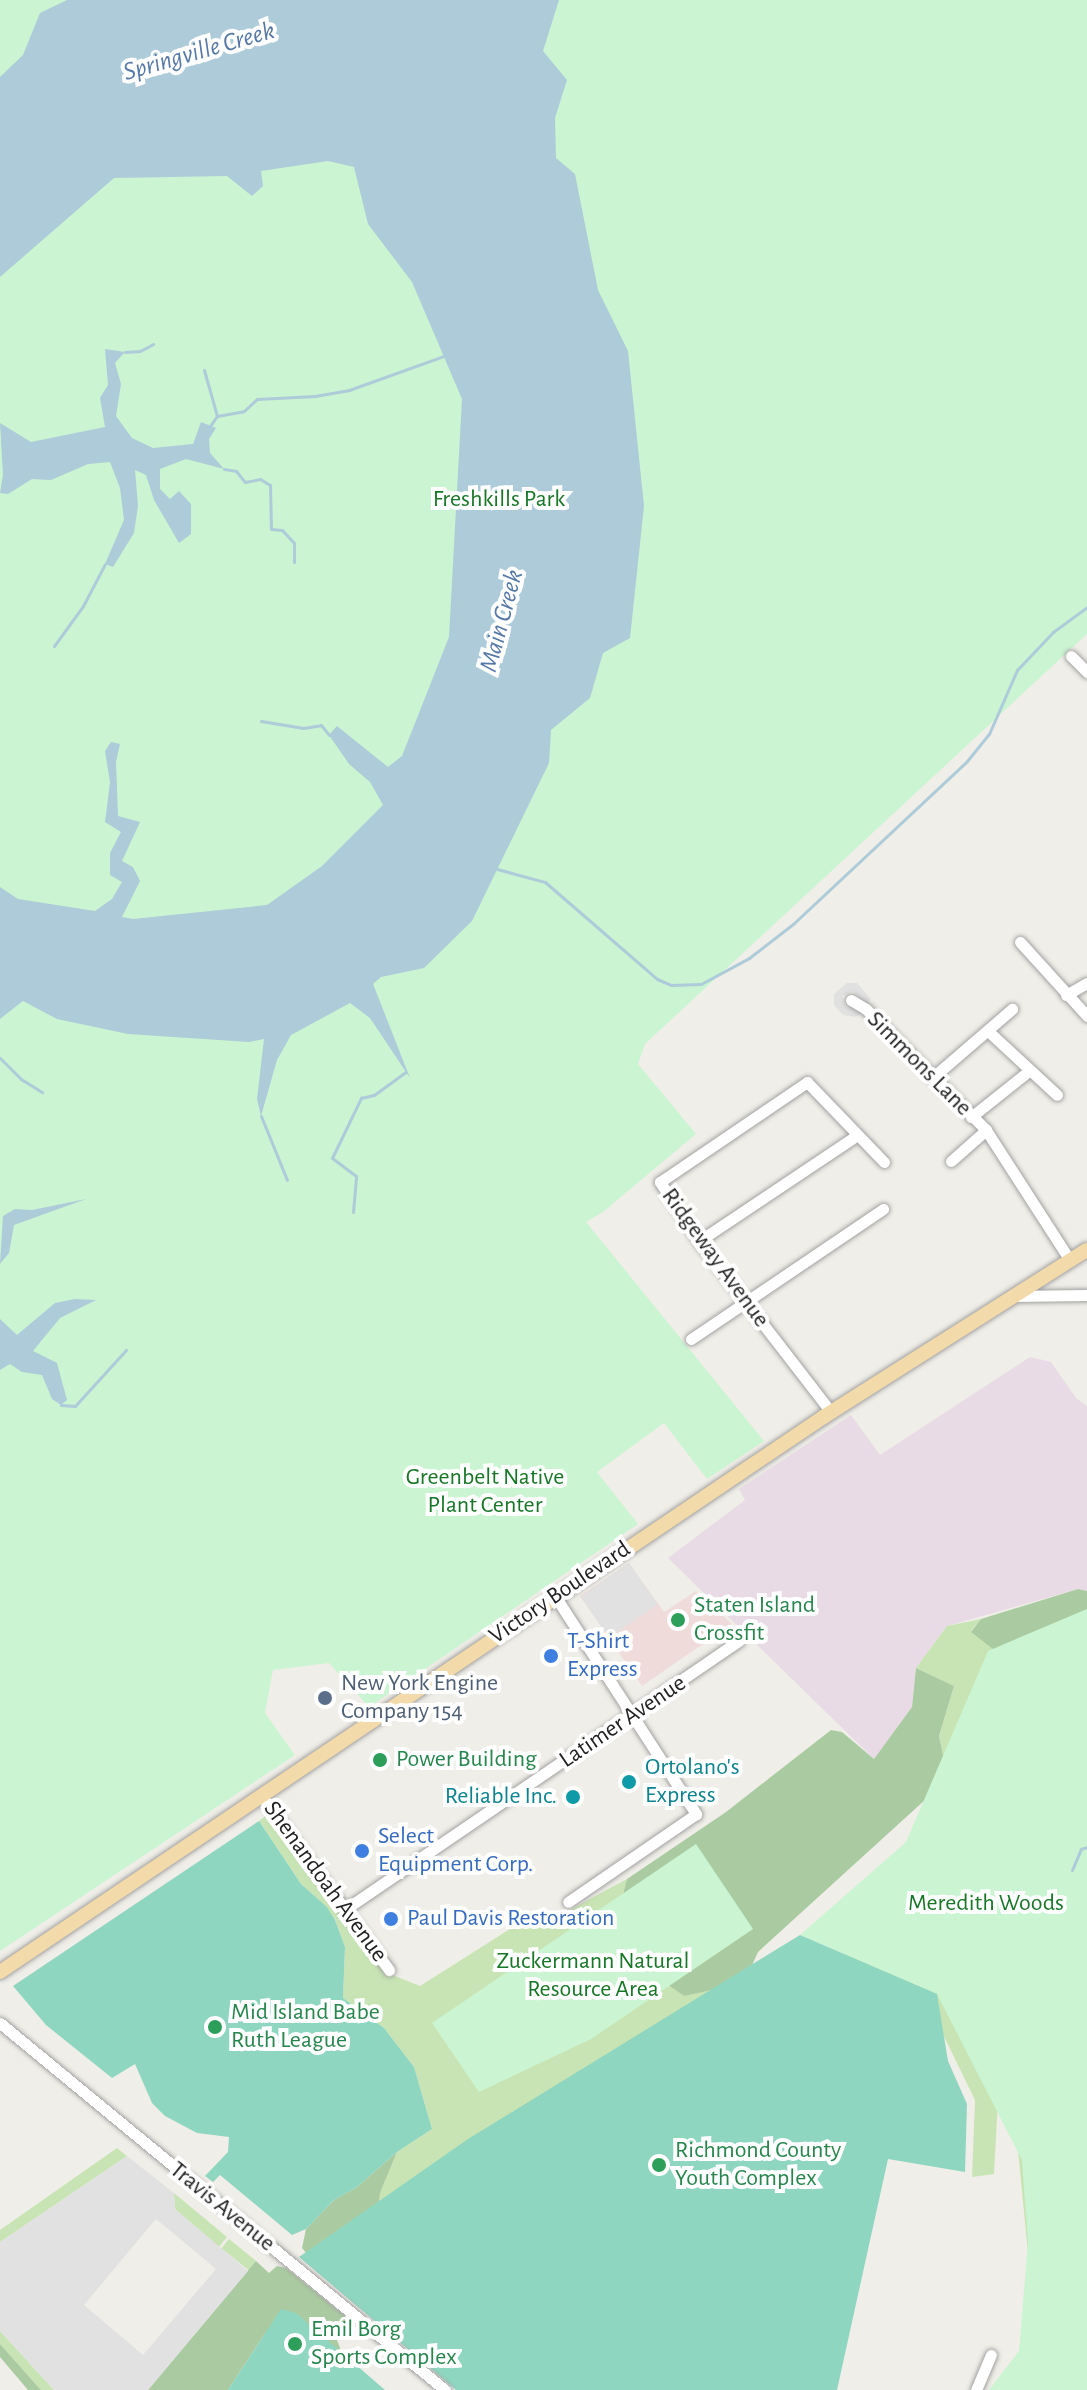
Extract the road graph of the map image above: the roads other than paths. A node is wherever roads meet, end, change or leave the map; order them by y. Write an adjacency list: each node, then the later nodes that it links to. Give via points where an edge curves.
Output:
1 (1071, 656): 2 (street)
2 (1087, 672)
3 (1020, 942): 5 (street)
4 (1087, 983): 5 (street)
5 (1066, 995): 8 (street)
6 (851, 1000): 11 (street, Simmons Lane)
7 (1012, 1009): 9 (street)
8 (1087, 1016)
9 (988, 1031): 10 (street); 11 (street)
10 (1030, 1070): 12 (street); 13 (street)
11 (932, 1078): 13 (street, Simmons Lane)
12 (1057, 1095)
13 (971, 1117): 14 (street, Simmons Lane)
14 (986, 1130): 16 (street, Simmons Lane); 21 (street, Simmons Lane)
15 (856, 1136): 17 (street, Ridgeway Avenue); 19 (street); 19 (street, Ridgeway Avenue, via 807,1082 660,1182)
16 (951, 1161)
17 (884, 1162)
18 (883, 1209): 24 (street)
19 (699, 1241): 24 (street, Ridgeway Avenue)
20 (1087, 1250): 21 (main road, Victory Boulevard)
21 (1069, 1259): 22 (main road, Victory Boulevard)
22 (1010, 1295): 23 (street); 26 (main road, Victory Boulevard)
23 (1087, 1295)
24 (747, 1303): 25 (street); 26 (street, Ridgeway Avenue)
25 (691, 1339)
26 (831, 1412): 27 (main road, Victory Boulevard)
27 (555, 1596): 29 (street); 30 (main road, Victory Boulevard)
28 (739, 1641): 29 (street, Latimer Avenue)
29 (631, 1717): 31 (street, via 696,1814); 32 (street, Latimer Avenue)
30 (261, 1795): 32 (street, Shenandoah Avenue); 34 (main road, Victory Boulevard)
31 (568, 1902)
32 (347, 1908): 33 (street, Shenandoah Avenue)
33 (389, 1970)
34 (0, 1972)
35 (0, 2023): 37 (street, Travis Avenue)
36 (991, 2355): 38 (street)
37 (445, 2390)
38 (976, 2390)

